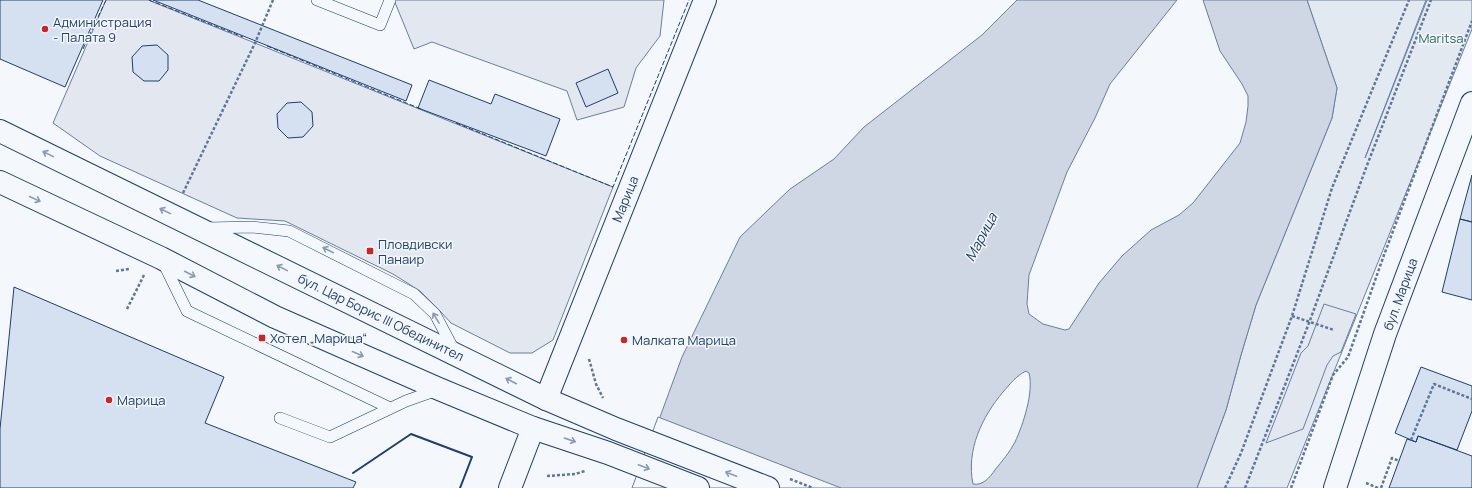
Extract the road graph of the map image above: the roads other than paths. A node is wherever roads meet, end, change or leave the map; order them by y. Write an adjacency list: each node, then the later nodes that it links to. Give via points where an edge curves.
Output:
1 (317, 0): 2 (lane, via 380,25)
2 (390, 0)
3 (705, 0): 11 (main road, Марица)
4 (1472, 103): 18 (main road, бул. Марица, via 1386,334)
5 (0, 131): 7 (main road, бул. Цар Борис III Обединител, one-way to 5)
6 (0, 182): 8 (main road, one-way to 8)
7 (201, 229): 9 (main road, бул. Цар Борис III Обединител, one-way to 7); 9 (lane, one-way to 7, via 435,314 414,294 289,231 252,227)
8 (154, 265): 10 (main road, one-way to 10); 12 (lane, via 187,311)
9 (455, 353): 11 (main road, бул. Цар Борис III Обединител, one-way to 9)
10 (439, 389): 12 (lane); 14 (main road)
11 (546, 399): 17 (main road, бул. Цар Борис III Обединител, one-way to 11)
12 (390, 408): 13 (lane, via 330,437)
13 (280, 418)
14 (533, 428): 15 (main road); 16 (main road, one-way to 16, via 608,453)
15 (510, 488)
16 (698, 488)
17 (768, 488)
18 (1335, 488)

